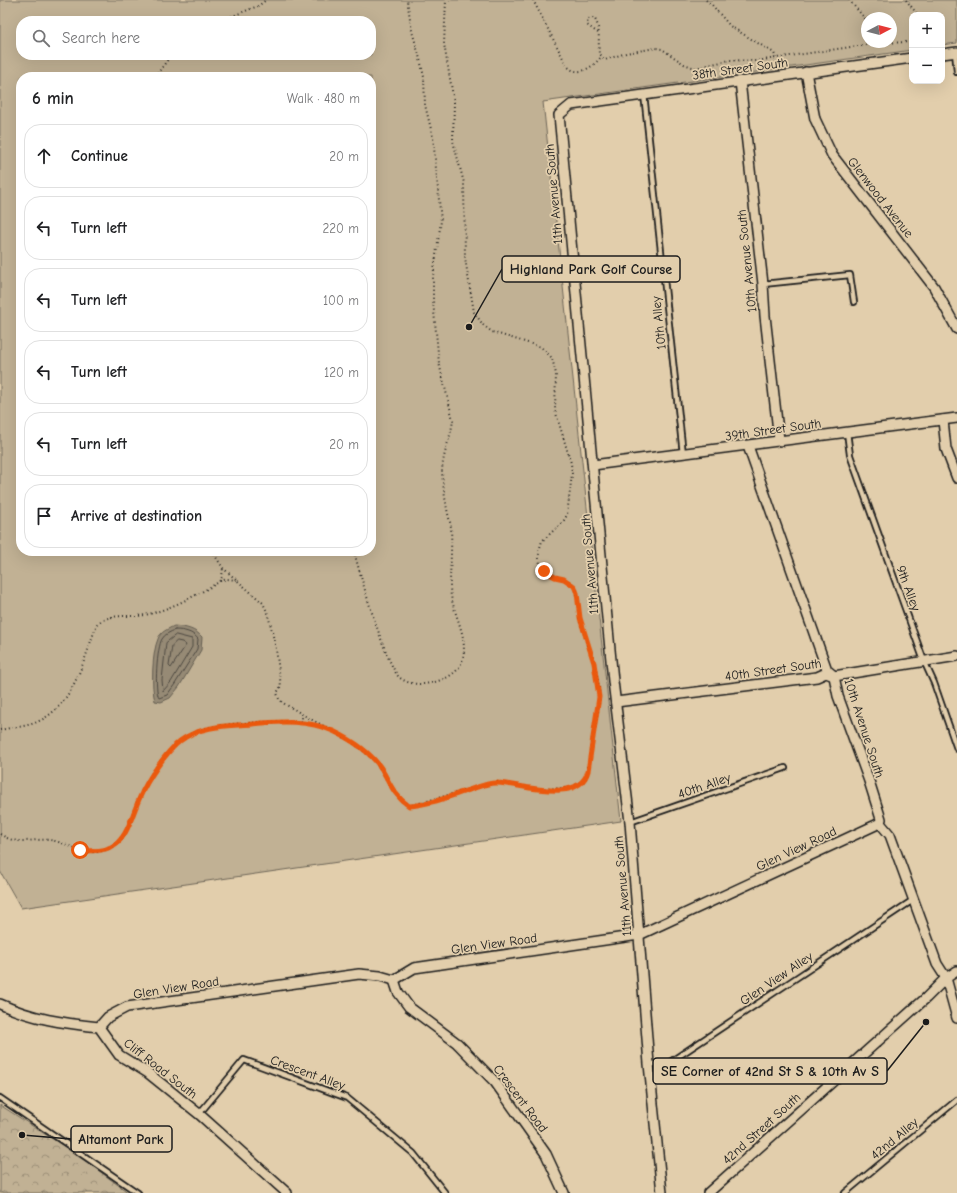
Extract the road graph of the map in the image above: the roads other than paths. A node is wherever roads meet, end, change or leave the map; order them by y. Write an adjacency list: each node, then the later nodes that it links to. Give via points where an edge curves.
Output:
1 (956, 52): 2 (street); 5 (lane)
2 (945, 54)
3 (909, 58): 4 (street, 38th Street South)
4 (806, 72): 6 (street, 38th Street South); 11 (street, Glenwood Avenue, via 815,119 832,155 934,287)
5 (957, 72)
6 (740, 81): 7 (street, 38th Street South); 9 (street, 10th Avenue South)
7 (644, 94): 8 (street, 38th Street South); 17 (lane, 10th Alley)
8 (571, 105): 18 (street, 11th Avenue South, via 559,115)
9 (763, 284): 10 (lane, via 850,275); 15 (street, 10th Avenue South)
10 (854, 302)
11 (957, 329)
12 (957, 418): 13 (street, 39th Street South)
13 (943, 420): 14 (street, 39th Street South); 19 (street, via 946,449)
14 (847, 432): 15 (street, 39th Street South); 21 (lane, 9th Alley, via 850,455)
15 (778, 440): 16 (street, 39th Street South)
16 (748, 446): 17 (street, 39th Street South); 22 (street, 10th Avenue South, via 827,670)
17 (683, 454): 18 (street, 39th Street South)
18 (593, 465): 23 (street, 11th Avenue South)
19 (957, 478)
20 (957, 656): 21 (street, 40th Street South)
21 (924, 661): 22 (street, 40th Street South); 24 (lane, 9th Alley)
22 (834, 676): 23 (street, 40th Street South, via 826,673 817,678); 27 (street, 10th Avenue South, via 838,696 869,781)
23 (616, 702): 26 (street, 11th Avenue South)
24 (957, 749)
25 (785, 768): 26 (lane, 40th Alley)
26 (630, 822): 29 (street, 11th Avenue South)
27 (880, 823): 28 (street, 10th Avenue South, via 890,835); 29 (street, Glen View Road)
28 (912, 900): 31 (street, 10th Avenue South, via 937,964); 36 (lane, Glen View Alley, via 667,1064)
29 (639, 935): 32 (street, Glen View Road, via 414,968); 36 (street, 11th Avenue South)
30 (957, 971): 31 (street, 42nd Street South)
31 (946, 978): 34 (street, 10th Avenue South); 45 (street, 42nd Street South)
32 (394, 980): 35 (street, Glen View Road, via 359,974 127,1007 108,1017); 43 (street, Crescent Road, via 398,992 409,1007 457,1043 495,1082 546,1154)
33 (0, 1004): 35 (street, via 23,1014 58,1023)
34 (957, 1018)
35 (99, 1027): 39 (street, Cliff Road South, via 119,1054 148,1072)
36 (649, 1064): 44 (street, 11th Avenue South)
37 (0, 1098): 40 (lane)
38 (957, 1100): 46 (lane, 42nd Alley)
39 (199, 1114): 41 (street, Cliff Road South); 42 (lane, Crescent Alley, via 244,1060 347,1098 413,1153)
40 (138, 1193)
41 (287, 1193)
42 (445, 1193)
43 (564, 1193)
44 (662, 1193)
45 (708, 1193)
46 (846, 1193)

